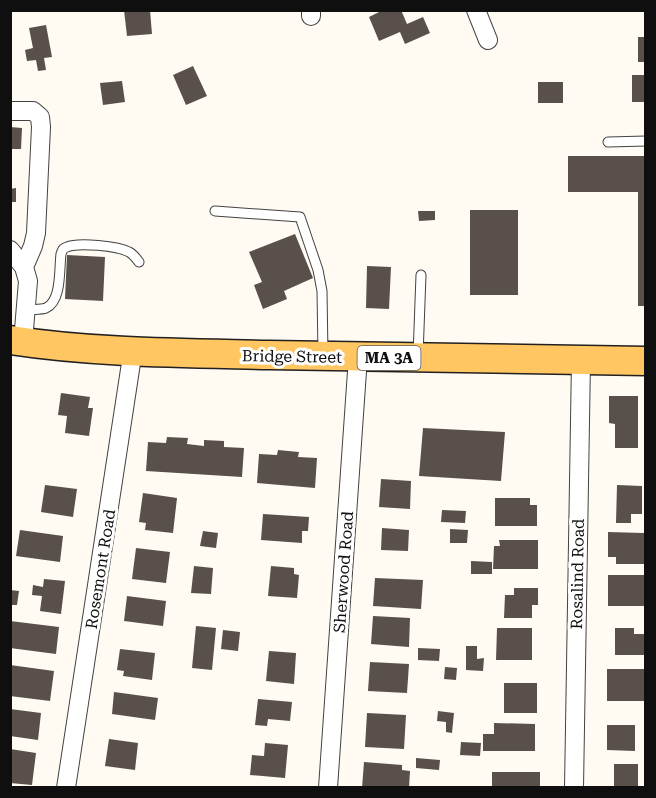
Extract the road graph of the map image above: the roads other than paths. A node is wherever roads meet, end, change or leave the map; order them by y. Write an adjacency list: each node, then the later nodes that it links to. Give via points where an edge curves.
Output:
1 (476, 10): 2 (street)
2 (488, 40)
3 (10, 111): 9 (street, via 33,111 40,117 41,127 36,233)
4 (645, 141): 5 (lane)
5 (608, 142)
6 (215, 211): 14 (lane, via 300,217 322,291)
7 (10, 250): 9 (street)
8 (139, 262): 11 (lane, via 122,249 70,246 61,254 54,300 47,307)
9 (24, 267): 11 (street, via 28,281)
10 (421, 275): 16 (lane)
11 (27, 310): 12 (street)
12 (17, 341): 13 (main road, Bridge Street / MA 3A)
13 (133, 350): 14 (main road, Bridge Street / MA 3A); 19 (street, Rosemont Road)
14 (323, 357): 15 (main road, Bridge Street / MA 3A)
15 (358, 357): 16 (main road, Bridge Street / MA 3A); 20 (street, Sherwood Road)
16 (417, 358): 17 (main road, Bridge Street / MA 3A)
17 (581, 360): 18 (main road, Bridge Street / MA 3A); 21 (street, Rosalind Road)
18 (645, 361)
19 (66, 788)
20 (328, 788)
21 (574, 788)

